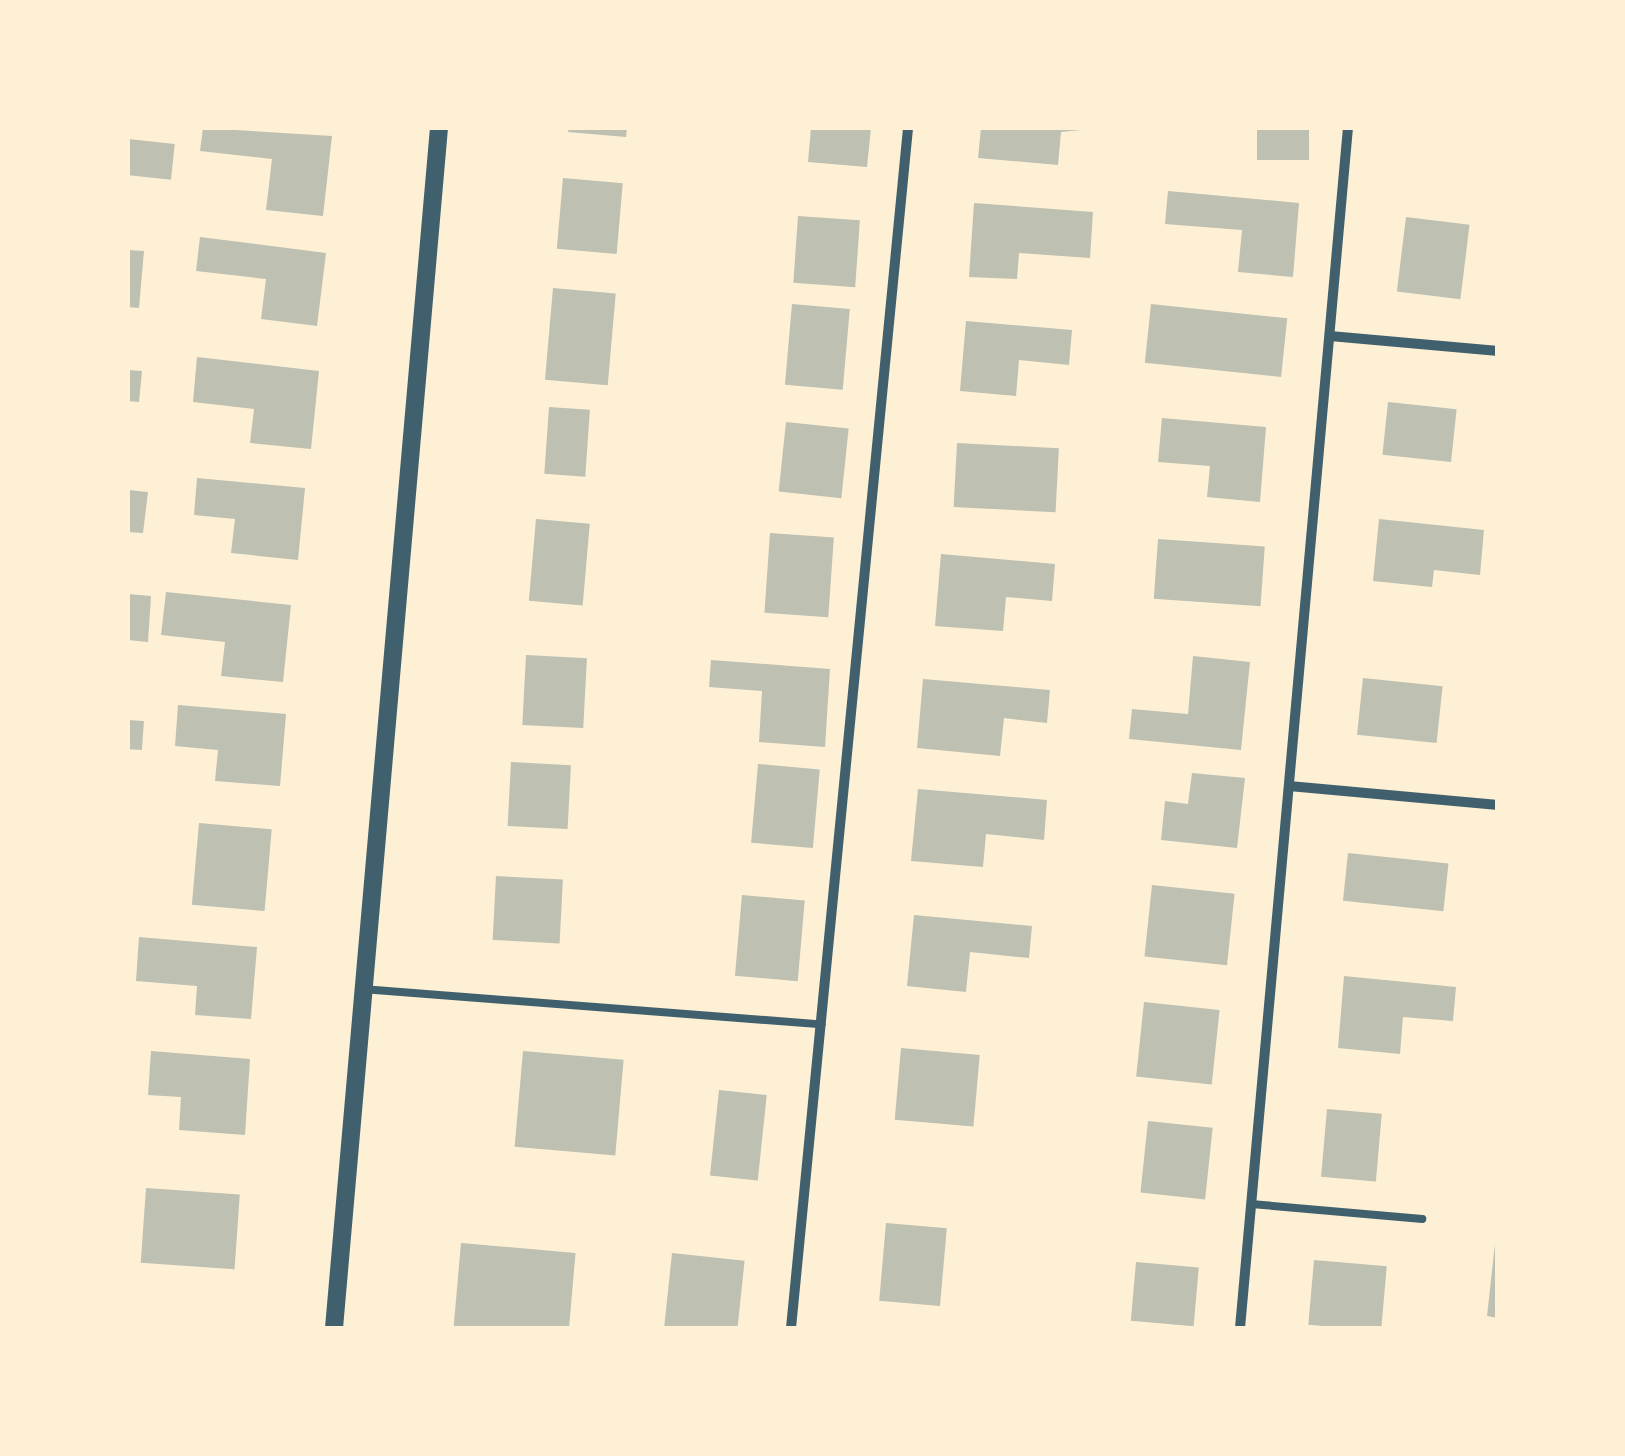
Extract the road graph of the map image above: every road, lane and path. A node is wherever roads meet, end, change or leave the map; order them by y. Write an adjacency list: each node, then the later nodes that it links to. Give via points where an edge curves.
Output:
1 (439, 128): 8 (street)
2 (908, 128): 9 (street)
3 (1348, 128): 4 (street)
4 (1330, 336): 5 (street); 6 (street)
5 (1498, 351)
6 (1289, 786): 7 (street); 10 (street)
7 (1498, 805)
8 (358, 988): 9 (lane); 12 (street)
9 (822, 1024): 13 (street)
10 (1251, 1204): 11 (lane); 14 (street)
11 (1422, 1219)
12 (334, 1328)
13 (790, 1328)
14 (1240, 1328)

